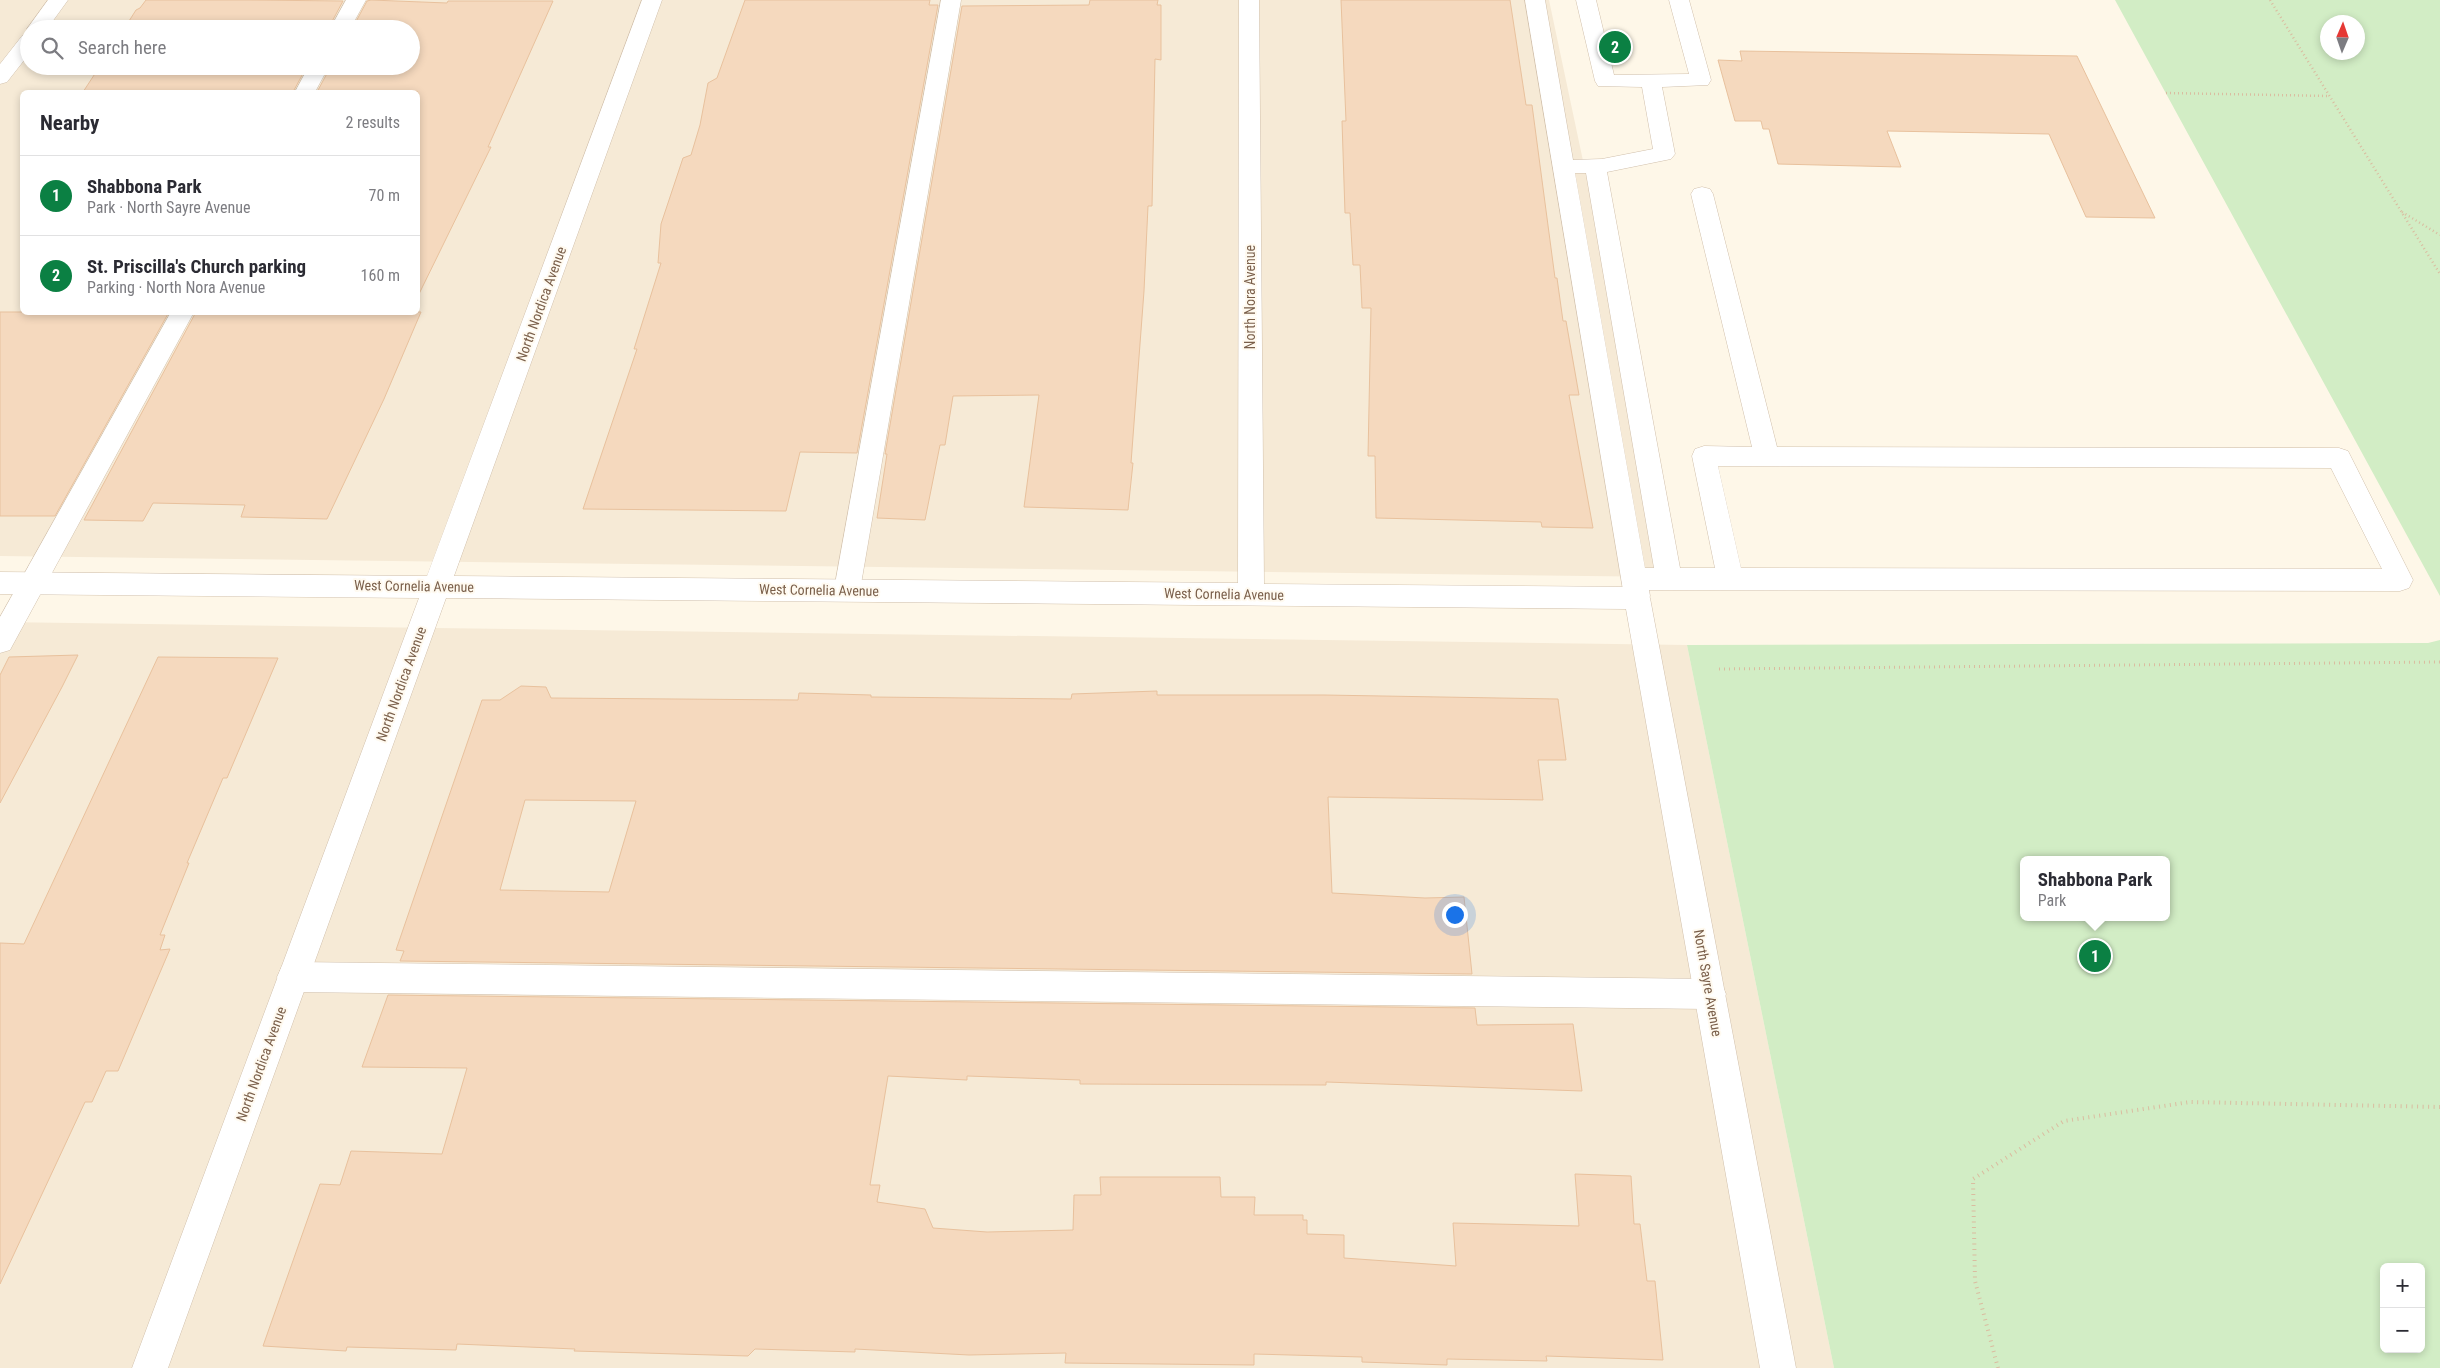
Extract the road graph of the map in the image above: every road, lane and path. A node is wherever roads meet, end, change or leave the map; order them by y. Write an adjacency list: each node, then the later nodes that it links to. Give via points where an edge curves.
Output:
1 (58, 0): 10 (street)
2 (356, 0): 11 (street)
3 (652, 0): 31 (street, North Nordica Avenue)
4 (951, 0): 33 (street)
5 (1249, 0): 34 (street, North Nora Avenue)
6 (1535, 0): 19 (street, North Sayre Avenue)
7 (1586, 0): 15 (street, via 1605,81)
8 (1679, 0): 15 (street, via 1701,80)
9 (2270, 0): 18 (path)
10 (44, 20)
11 (345, 20)
12 (20, 52): 14 (street)
13 (314, 75): 16 (street)
14 (0, 78)
15 (1651, 80): 20 (street, via 1664,154)
16 (306, 90)
17 (2166, 93): 18 (path)
18 (2329, 96): 22 (path)
19 (1563, 166): 20 (street); 32 (street, North Sayre Avenue)
20 (1595, 166): 27 (street)
21 (1702, 194): 26 (street)
22 (2401, 211): 23 (path); 24 (path)
23 (2440, 235)
24 (2440, 274)
25 (181, 315): 30 (street)
26 (1767, 456): 28 (street, via 1704,456); 28 (street, West Cornelia Avenue, via 2339,458 2400,580)
27 (1670, 579): 28 (street, West Cornelia Avenue); 32 (street, West Cornelia Avenue)
28 (1730, 579)
29 (0, 583): 30 (street, West Cornelia Avenue)
30 (33, 583): 31 (street, West Cornelia Avenue); 35 (street)
31 (437, 587): 33 (street, West Cornelia Avenue); 38 (street, North Nordica Avenue)
32 (1636, 588): 34 (street, West Cornelia Avenue); 39 (street, North Sayre Avenue)
33 (846, 590): 34 (street, West Cornelia Avenue)
34 (1250, 594)
35 (0, 642)
36 (2440, 662): 37 (path)
37 (1719, 670)
38 (293, 977): 39 (street); 41 (street, North Nordica Avenue)
39 (1710, 994): 42 (street, North Sayre Avenue)
40 (2440, 1107): 43 (path, via 2190,1102 2064,1121 1973,1179 1975,1281)
41 (150, 1368)
42 (1778, 1368)
43 (1998, 1368)

